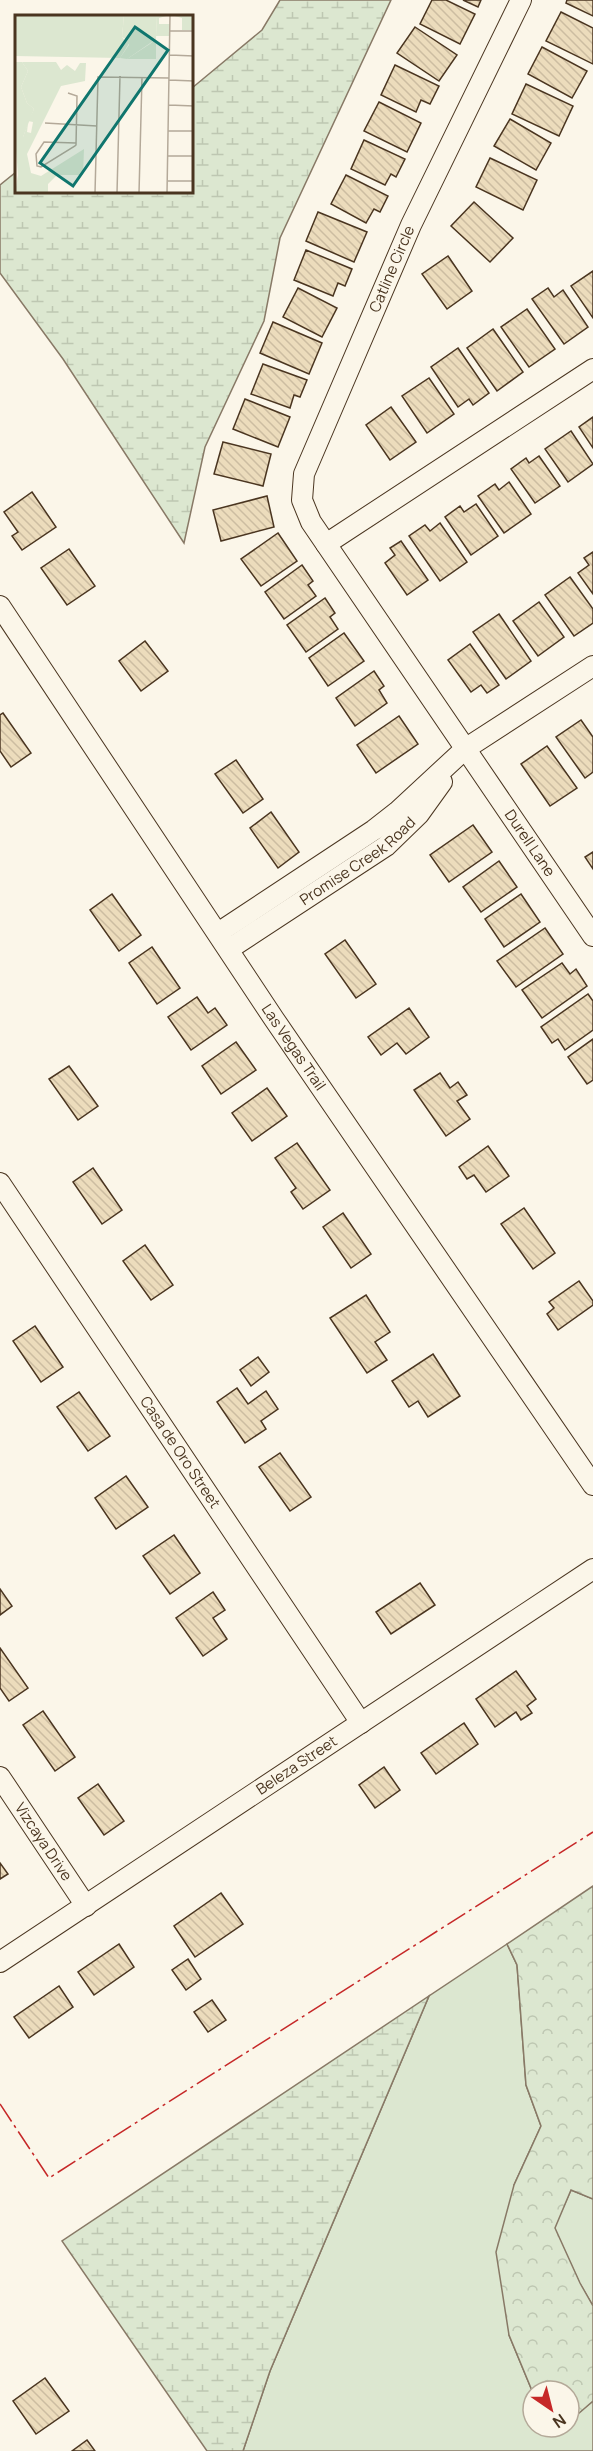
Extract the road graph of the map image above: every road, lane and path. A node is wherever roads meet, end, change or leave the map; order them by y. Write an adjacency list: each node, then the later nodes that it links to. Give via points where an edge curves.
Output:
1 (521, 0): 3 (street, Catline Circle, via 411,225 304,474 302,500)
2 (593, 369): 3 (street)
3 (326, 544): 6 (street, Catline Circle)
4 (0, 606): 8 (street, Las Vegas Trail)
5 (593, 666): 6 (street, Promise Creek Road)
6 (465, 749): 7 (street, Durell Lane); 8 (street, Promise Creek Road, via 400,835)
7 (593, 936)
8 (223, 941): 10 (street, Las Vegas Trail)
9 (0, 1183): 12 (street, Casa de Oro Street)
10 (593, 1485)
11 (593, 1569): 12 (street, Beleza Street)
12 (361, 1723): 14 (street, Beleza Street)
13 (0, 1777): 14 (street, Vizcaya Drive)
14 (86, 1906): 15 (street, Beleza Street)
15 (0, 1962)

